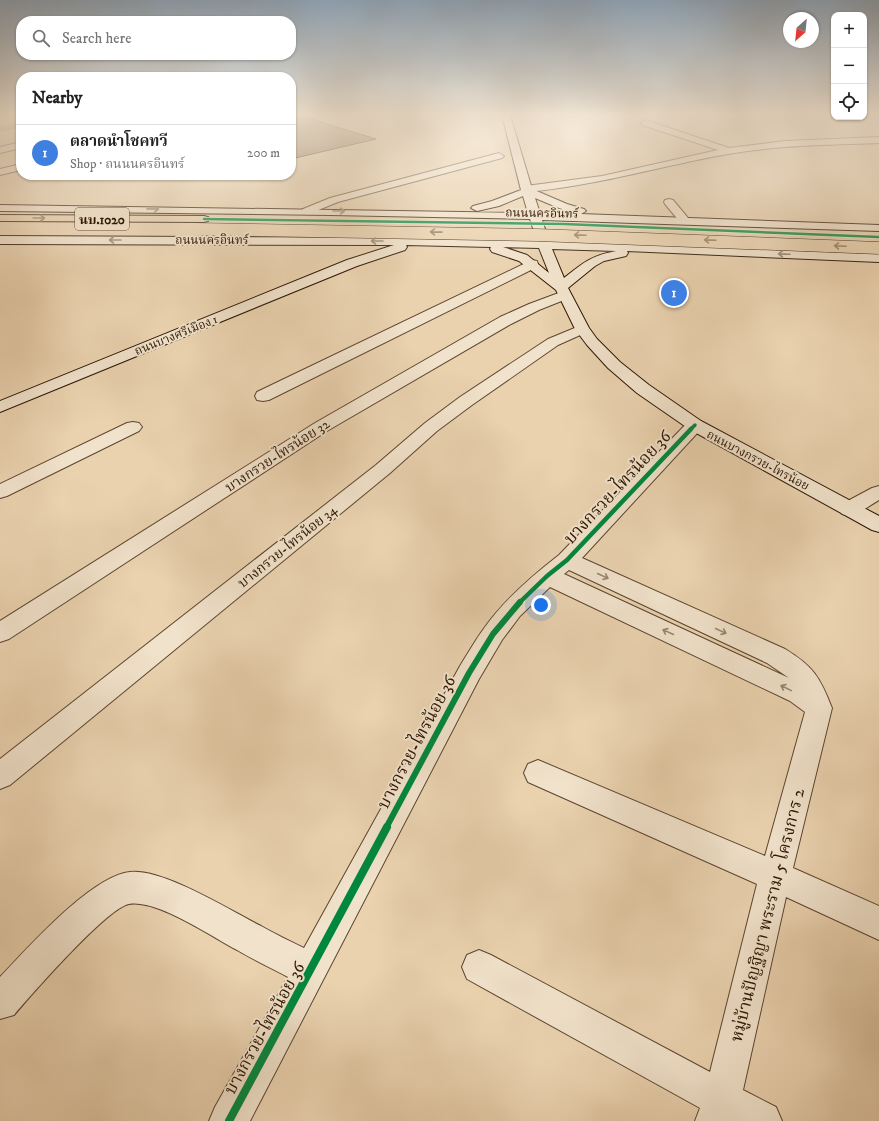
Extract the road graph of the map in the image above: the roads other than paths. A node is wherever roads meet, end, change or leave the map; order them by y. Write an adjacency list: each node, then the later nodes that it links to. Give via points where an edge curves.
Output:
1 (457, 167): 10 (street, via 334,200)
2 (521, 167): 6 (street, ถนนบางกรวย-ไทรน้อย)
3 (652, 167): 6 (street, via 560,187)
4 (16, 168): 5 (street)
5 (0, 172)
6 (527, 190): 11 (street, via 495,204); 12 (street, ถนนบางกรวย-ไทรน้อย); 14 (street, via 568,208)
7 (669, 202): 15 (street)
8 (34, 208): 9 (main road); 10 (street, ถนนนครอินทร์ / นบ.1020, one-way to 10)
9 (0, 209)
10 (307, 211): 11 (street, ถนนนครอินทร์ / นบ.1020, one-way to 11)
11 (442, 214): 12 (street, ถนนนครอินทร์ / นบ.1020); 22 (street, via 471,218 481,222 483,226 472,234)
12 (535, 216): 14 (street, ถนนนครอินทร์ / นบ.1020); 24 (street, ถนนบางกรวย-ไทรน้อย)
13 (0, 218): 18 (main road, ถนนนครอินทร์ / นบ.1020, one-way to 18, via 564,224)
14 (622, 218): 15 (street, ถนนนครอินทร์ / นบ.1020); 25 (street, via 605,224 602,232 616,240)
15 (684, 220): 16 (street, ถนนนครอินทร์ / นบ.1020)
16 (879, 228)
17 (0, 230): 26 (main road, ถนนนครอินทร์ / นบ.1020, one-way to 17, bridge, via 465,232)
18 (879, 237)
19 (0, 240): 20 (street, ถนนนครอินทร์ / นบ.1020, one-way to 19)
20 (329, 241): 21 (street, ถนนนครอินทร์ / นบ.1020, one-way to 20); 30 (street, via 353,252)
21 (417, 242): 22 (street, ถนนนครอินทร์ / นบ.1020); 27 (street, ถนนบางศรีเมือง 1)
22 (444, 242): 23 (street, ถนนนครอินทร์ / นบ.1020)
23 (458, 242): 24 (street, ถนนนครอินทร์ / นบ.1020); 28 (street)
24 (544, 244): 25 (street, ถนนนครอินทร์ / นบ.1020); 32 (street, ถนนบางกรวย-ไทรน้อย)
25 (651, 248): 29 (street, ถนนนครอินทร์ / นบ.1020, one-way to 25); 32 (street, via 600,258 590,263)
26 (879, 248)
27 (381, 254): 28 (street, ถนนบางศรีเมือง 1); 30 (street, ถนนบางศรีเมือง 1)
28 (518, 256): 31 (street)
29 (879, 258)
30 (352, 263): 35 (street, ถนนบางศรีเมือง 1)
31 (532, 264): 32 (street); 34 (street)
32 (563, 291): 33 (street, ถนนบางกรวย-ไทรน้อย); 43 (street, บางกรวย-ไทรน้อย 32, via 502,321 368,398)
33 (582, 329): 36 (street, ถนนบางกรวย-ไทรน้อย, via 614,365 643,389); 45 (street, บางกรวย-ไทรน้อย 34, via 553,342 431,426 383,469)
34 (263, 396)
35 (0, 407)
36 (695, 425): 40 (street, ถนนบางกรวย-ไทรน้อย); 42 (street, บางกรวย-ไทรน้อย 36)
37 (133, 427): 38 (street)
38 (0, 492)
39 (879, 492): 40 (street)
40 (849, 509): 41 (street, ถนนบางกรวย-ไทรน้อย)
41 (879, 525)
42 (557, 568): 46 (street, หมู่บ้านปัญฐิญา พระราม 5 โครงการ 2, via 799,694 819,708); 49 (street, บางกรวย-ไทรน้อย 36, via 512,610 493,634 469,673)
43 (0, 633)
44 (538, 773): 46 (street)
45 (0, 776)
46 (775, 876): 47 (street); 51 (street, หมู่บ้านปัญฐิญา พระราม 5 โครงการ 2)
47 (879, 924)
48 (479, 967): 51 (street)
49 (311, 970): 50 (street, via 181,902 150,891 129,888 110,896 87,913); 52 (street, บางกรวย-ไทรน้อย 36)
50 (1, 1002)
51 (718, 1110): 53 (street)
52 (229, 1121)
53 (762, 1121)

